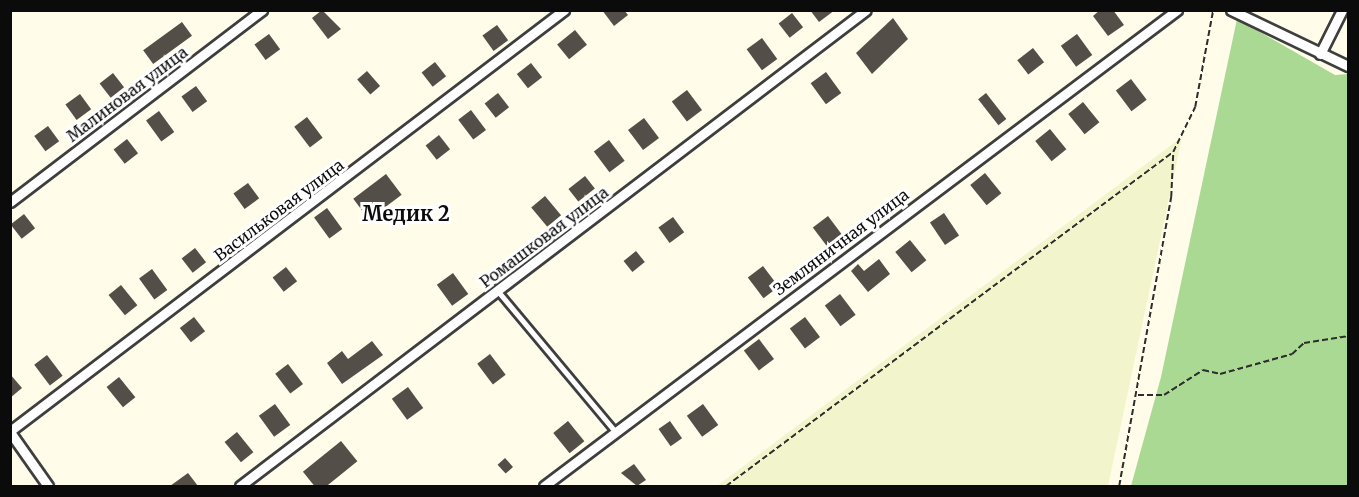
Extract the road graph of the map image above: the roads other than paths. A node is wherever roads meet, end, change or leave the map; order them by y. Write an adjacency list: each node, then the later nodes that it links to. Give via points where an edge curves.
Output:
1 (262, 10): 9 (street, Малиновая улица)
2 (564, 10): 11 (street, Васильковая улица)
3 (866, 10): 10 (street, Ромашковая улица)
4 (1177, 10): 12 (street, Земляничная улица)
5 (1232, 10): 7 (street)
6 (1342, 10): 7 (street)
7 (1320, 54): 8 (street)
8 (1348, 66)
9 (10, 202)
10 (498, 291): 12 (lane); 14 (street, Ромашковая улица)
11 (10, 431): 13 (street)
12 (616, 432): 15 (street, Земляничная улица)
13 (48, 486)
14 (240, 486)
15 (544, 486)

